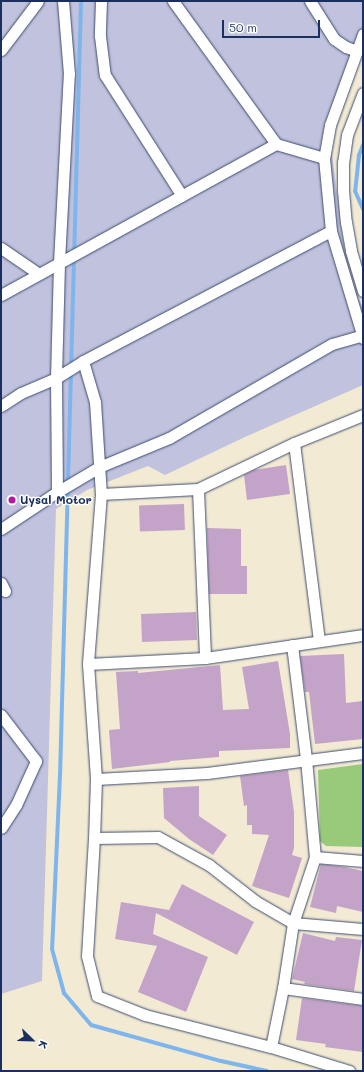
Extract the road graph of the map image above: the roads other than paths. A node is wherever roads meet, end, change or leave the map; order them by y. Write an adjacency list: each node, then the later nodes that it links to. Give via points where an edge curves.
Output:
1 (38, 1): 7 (street)
2 (63, 1): 15 (street, via 69,74)
3 (101, 1): 12 (street, via 100,36 104,76)
4 (173, 1): 10 (street)
5 (310, 1): 8 (street, via 334,39)
6 (363, 34): 8 (street)
7 (1, 50)
8 (357, 51): 11 (street, via 330,124)
9 (363, 93): 17 (street, via 347,135 343,162 343,190 351,252)
10 (276, 144): 11 (street); 12 (street)
11 (324, 158): 13 (street)
12 (182, 196): 15 (street)
13 (331, 231): 19 (street); 20 (street)
14 (1, 248): 16 (street)
15 (60, 262): 16 (street); 21 (street)
16 (39, 274): 18 (street)
17 (363, 291)
18 (1, 295)
19 (362, 336): 25 (street, via 332,344 169,438)
20 (82, 362): 21 (street); 25 (street, via 95,402)
21 (58, 377): 22 (street, via 20,393); 27 (street)
22 (1, 406)
23 (363, 415): 24 (street)
24 (294, 443): 26 (street); 31 (street)
25 (98, 468): 27 (street); 28 (street)
26 (198, 489): 28 (street); 33 (street)
27 (58, 491): 29 (street)
28 (101, 494): 34 (street)
29 (1, 529)
30 (363, 635): 31 (street)
31 (319, 640): 32 (street)
32 (292, 645): 33 (street); 37 (street)
33 (205, 658): 34 (street)
34 (88, 664): 38 (street)
35 (1, 714): 39 (street, via 36,761 16,805)
36 (363, 752): 37 (street)
37 (306, 759): 38 (street, via 207,772); 41 (street)
38 (96, 779): 40 (street)
39 (1, 828)
40 (94, 838): 43 (street, via 158,837 208,865 254,901); 47 (street, via 87,956 97,996 145,1015)
41 (315, 857): 42 (street); 43 (street)
42 (363, 861)
43 (292, 923): 44 (street); 45 (street)
44 (363, 929)
45 (283, 988): 46 (street); 47 (street)
46 (363, 1000)
47 (271, 1047): 48 (street)
48 (349, 1071)

